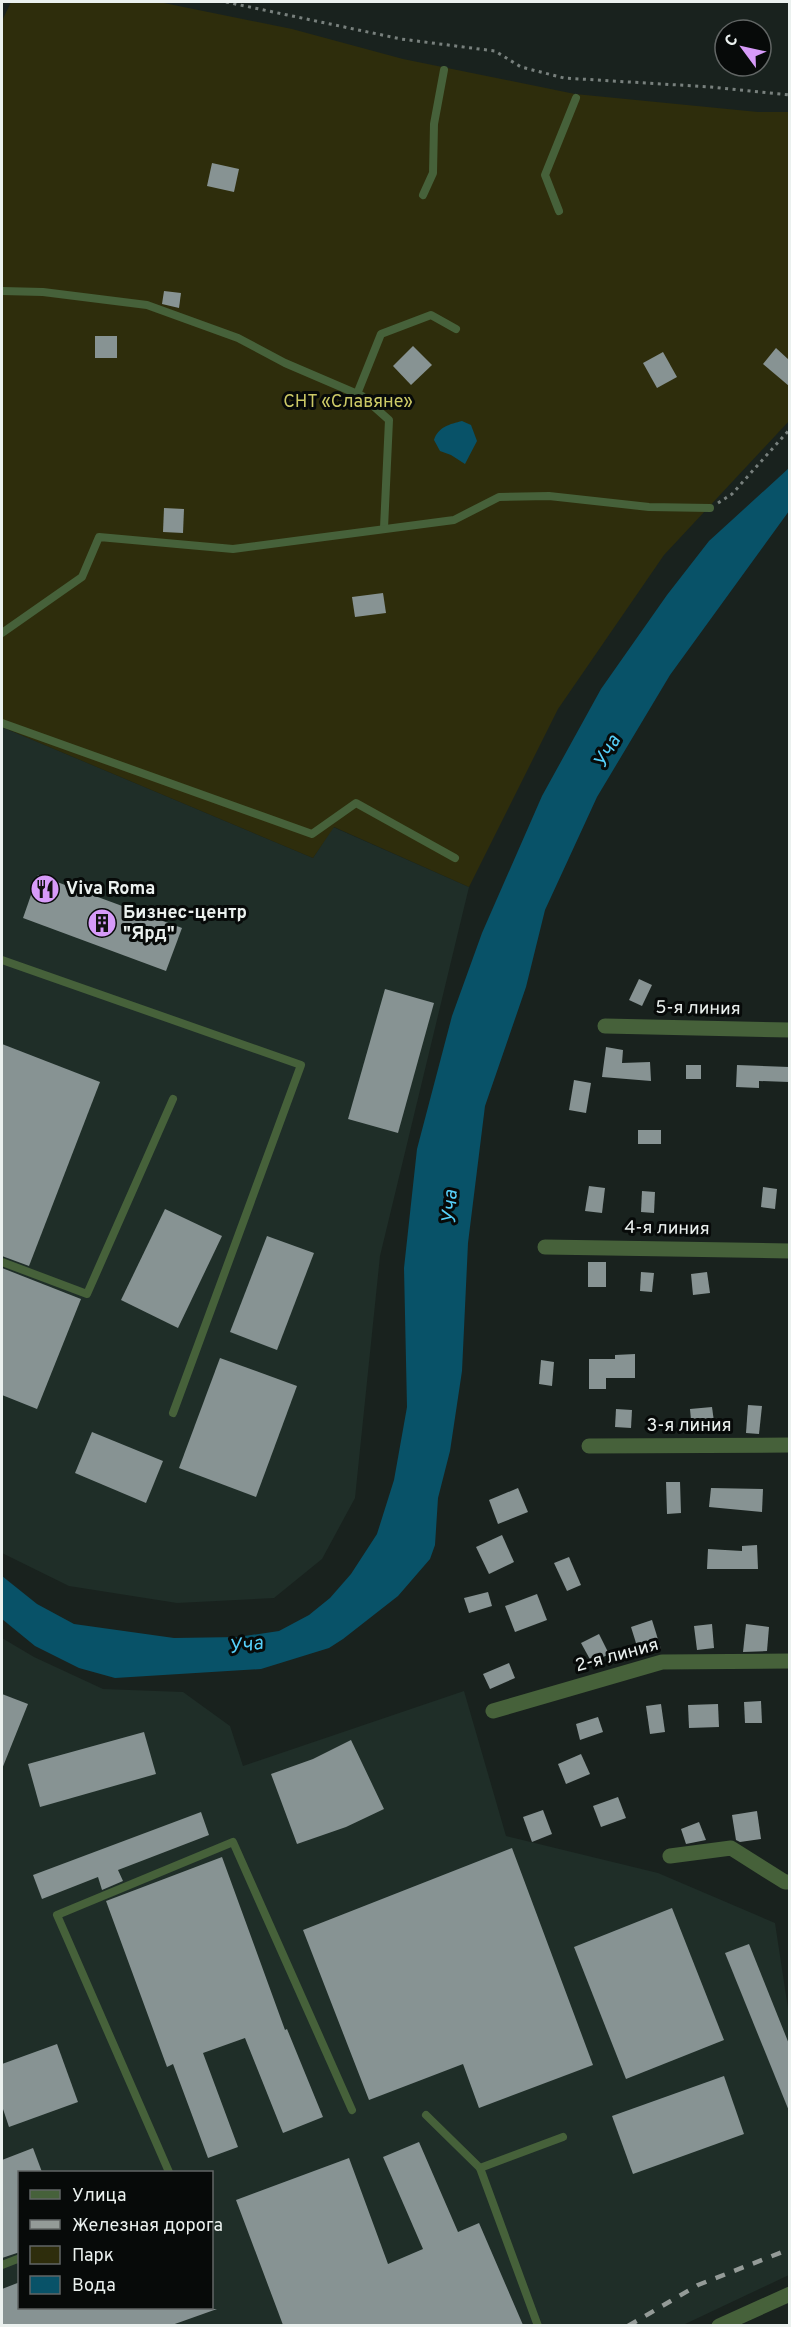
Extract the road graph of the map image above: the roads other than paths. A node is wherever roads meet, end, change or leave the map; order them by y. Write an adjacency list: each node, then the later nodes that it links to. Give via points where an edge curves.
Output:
1 (444, 70): 3 (lane, via 434,124 432,173)
2 (576, 98): 4 (lane, via 544,175)
3 (423, 195)
4 (559, 211)
5 (2, 291): 7 (lane, via 147,305 238,338)
6 (456, 329): 7 (lane, via 431,315 381,334)
7 (357, 394): 9 (lane, via 389,420)
8 (710, 508): 9 (lane, via 650,507 549,496 499,497 454,520)
9 (384, 528): 10 (lane, via 233,549 99,537 82,577)
10 (2, 633)
11 (2, 723): 12 (lane, via 312,834 356,802)
12 (455, 858)
13 (2, 960): 20 (lane, via 301,1065)
14 (605, 1026): 15 (street, 5-я линия)
15 (789, 1030)
16 (173, 1099): 19 (lane, via 87,1294)
17 (544, 1246): 18 (street, 4-я линия)
18 (789, 1251)
19 (2, 1262)
20 (173, 1413)
21 (789, 1445): 22 (street, 3-я линия)
22 (589, 1446)
23 (789, 1660): 24 (street, 2-я линия, via 662,1662)
24 (493, 1711)
25 (670, 1856): 26 (street, via 732,1848)
26 (789, 1882)
27 (352, 2110): 31 (lane, via 232,1842 57,1915)
28 (426, 2115): 30 (lane)
29 (562, 2137): 30 (lane)
30 (480, 2168): 35 (lane)
31 (169, 2171)
32 (18, 2259): 33 (lane)
33 (2, 2265)
34 (789, 2294): 36 (street)
35 (538, 2325)
36 (718, 2325)

